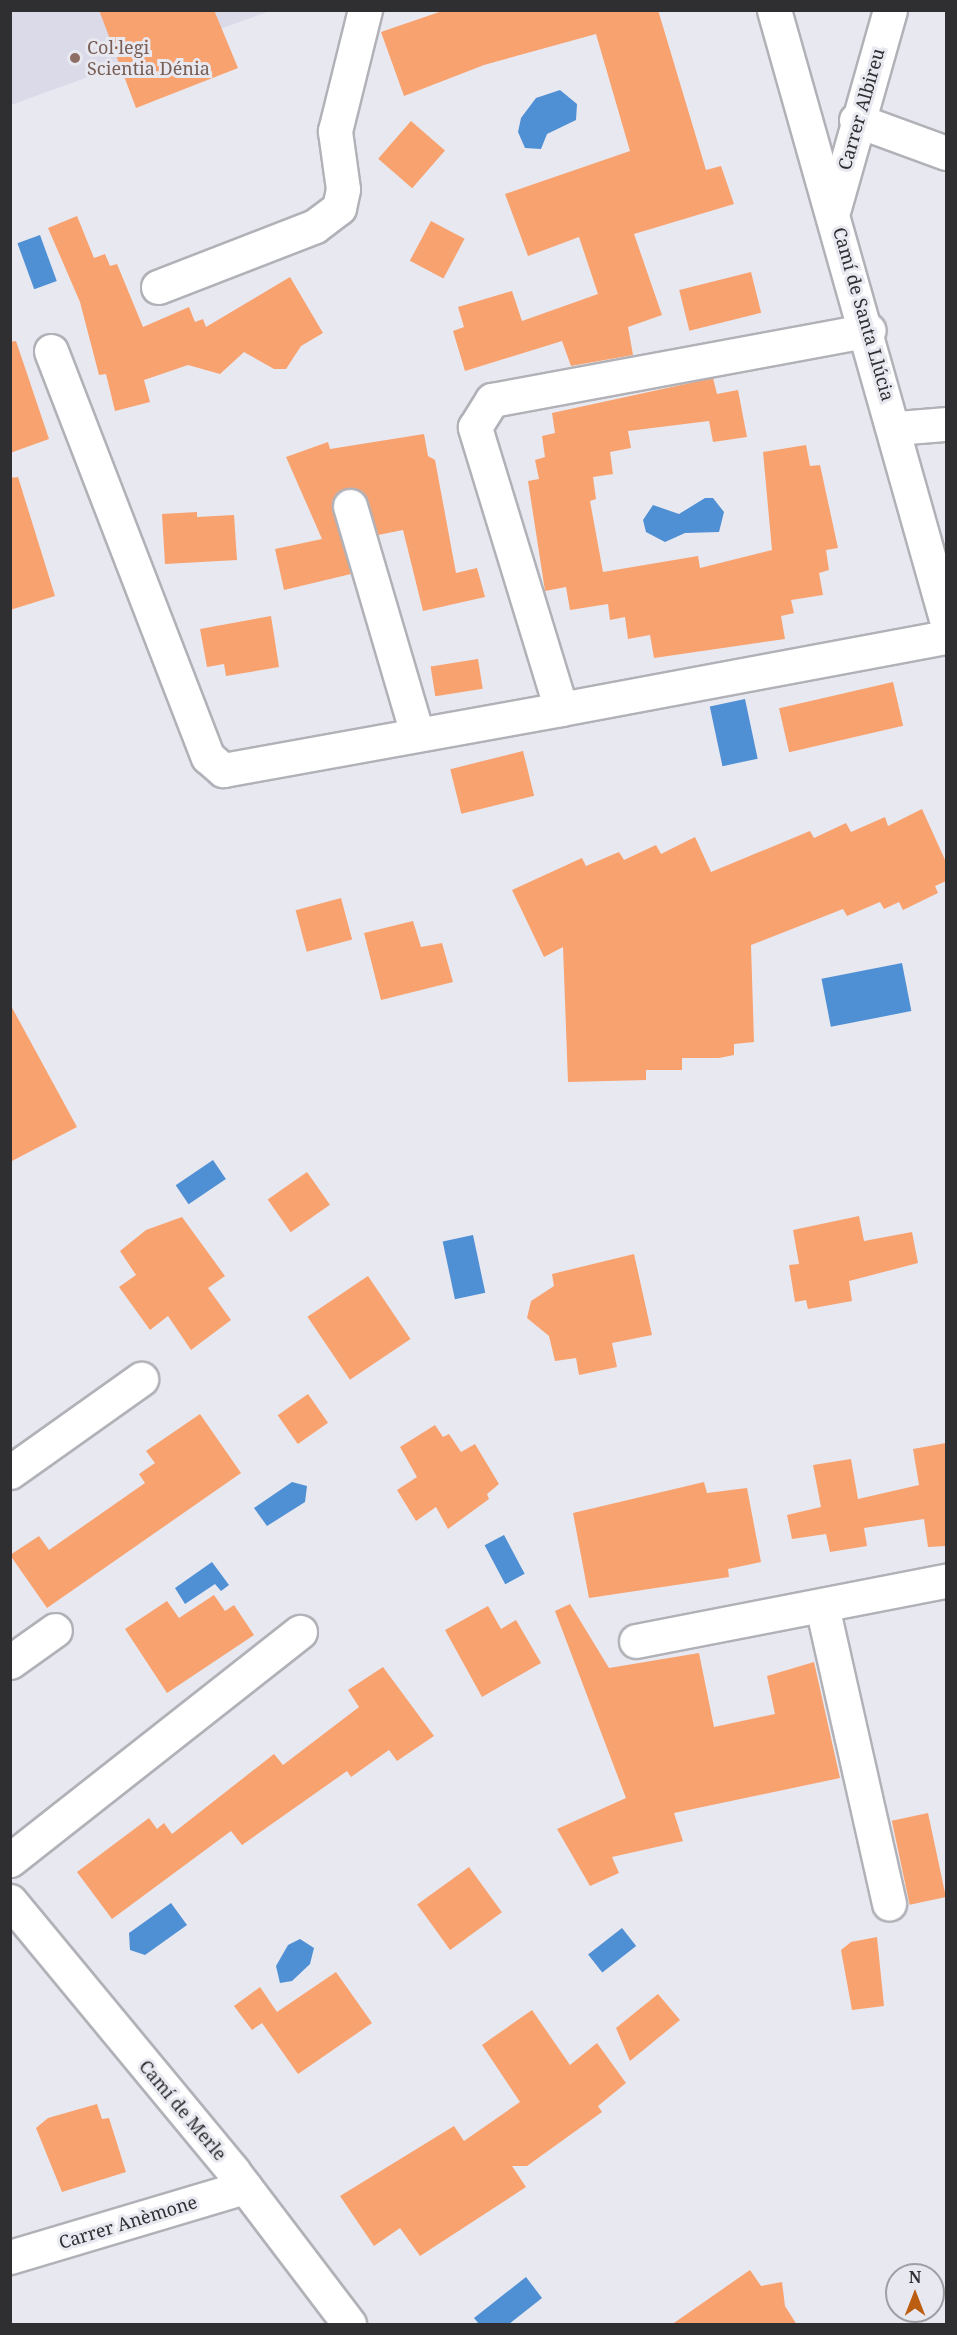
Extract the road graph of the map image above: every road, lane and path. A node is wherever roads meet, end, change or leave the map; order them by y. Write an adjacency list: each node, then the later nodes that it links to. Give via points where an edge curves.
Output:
1 (365, 10): 8 (street, via 335,131 343,189 339,208 315,225)
2 (774, 10): 7 (street, Camí de Santa Llúcia)
3 (890, 10): 4 (street, Carrer Albireu)
4 (858, 110): 5 (street); 6 (street); 7 (street, Carrer Albireu)
5 (946, 131)
6 (946, 153)
7 (834, 208): 9 (street, Camí de Santa Llúcia)
8 (158, 287)
9 (869, 330): 12 (street, Camí de Santa Llúcia); 16 (street, via 492,400 480,411 475,427)
10 (51, 351): 17 (street, via 213,765 223,770)
11 (946, 424): 12 (street)
12 (896, 428): 14 (street, Camí de Santa Llúcia)
13 (350, 506): 17 (street)
14 (946, 619)
15 (946, 637): 16 (street)
16 (561, 709): 17 (street)
17 (417, 734)
18 (141, 1379): 19 (street)
19 (10, 1472)
20 (946, 1581): 21 (street)
21 (822, 1606): 24 (street); 28 (street)
22 (54, 1630): 25 (street)
23 (300, 1632): 26 (street)
24 (636, 1641)
25 (10, 1662)
26 (10, 1860)
27 (10, 1901): 29 (street, Camí de Merle)
28 (889, 1904)
29 (245, 2187): 30 (street, Carrer Anèmone); 31 (street, Camí de Merle)
30 (10, 2256)
31 (349, 2325)

